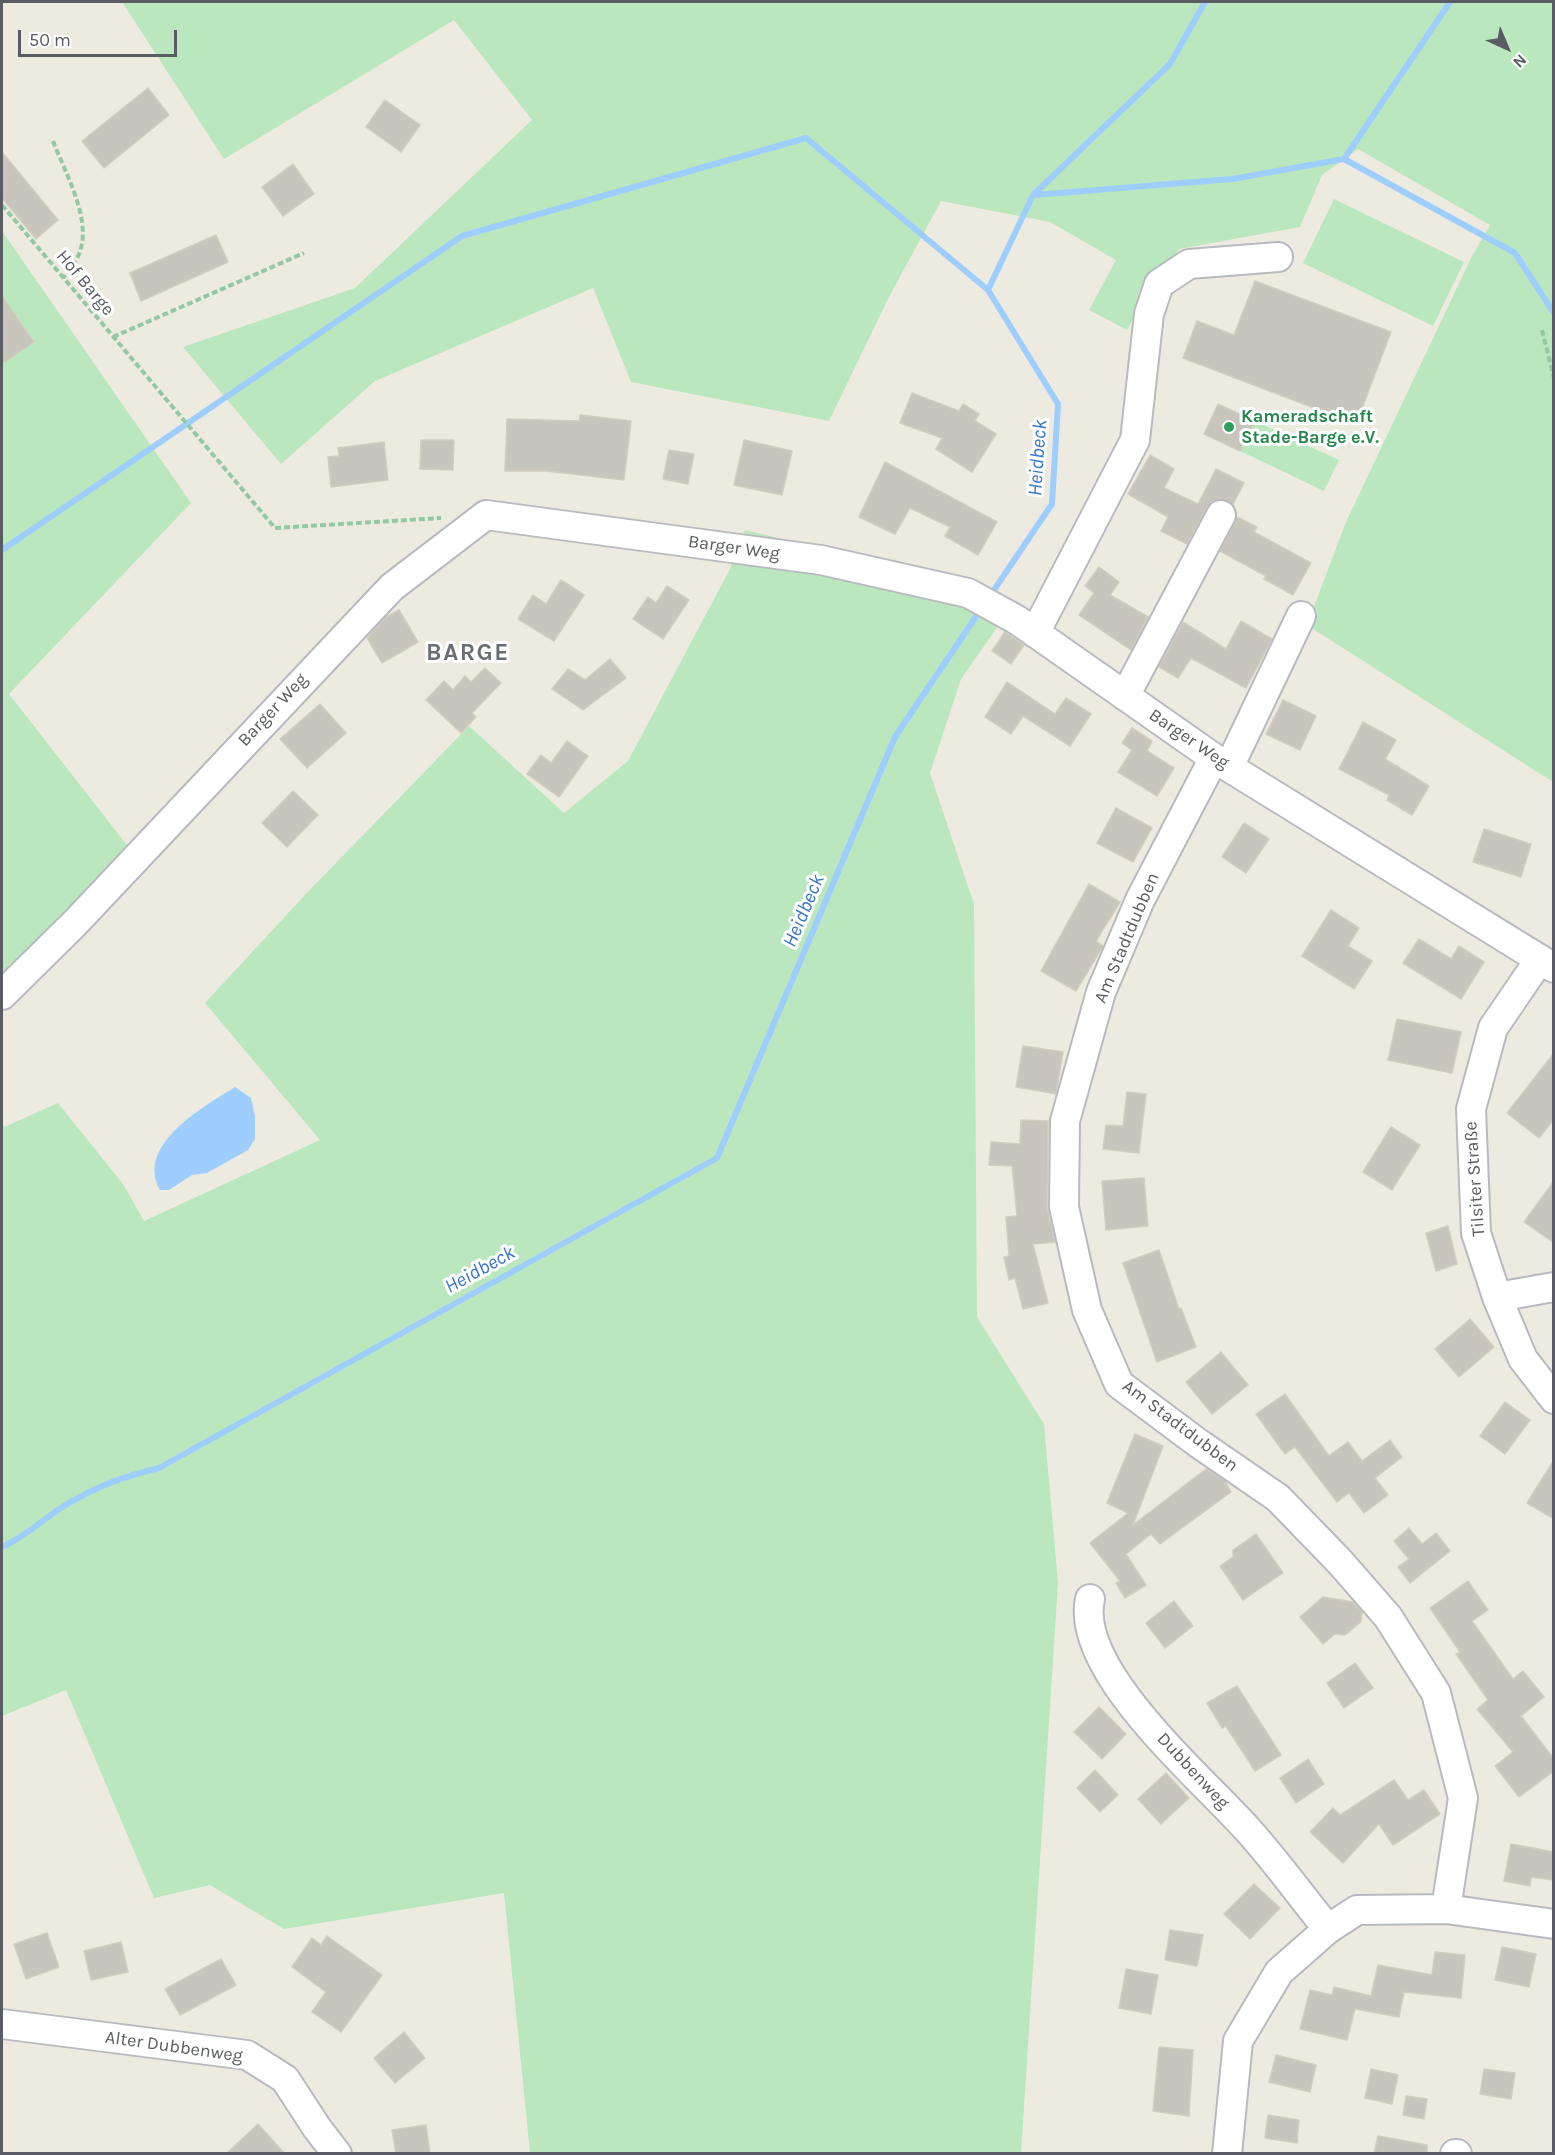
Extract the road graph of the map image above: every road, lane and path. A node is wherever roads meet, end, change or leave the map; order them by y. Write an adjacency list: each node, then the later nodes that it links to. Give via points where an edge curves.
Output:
1 (53, 141): 5 (path, via 80,212 82,236 80,253)
2 (2, 205): 5 (path, Hof Barge)
3 (304, 253): 7 (path)
4 (1278, 257): 12 (street, via 1189,264 1159,284 1149,314 1135,440)
5 (63, 278): 7 (path, Hof Barge)
6 (1542, 330): 8 (path)
7 (113, 337): 9 (path, Hof Barge, via 275,528)
8 (1554, 378)
9 (486, 515): 12 (street, Barger Weg, via 821,560 968,593); 16 (street, Barger Weg, via 392,587 75,923)
10 (1221, 515): 13 (street)
11 (1301, 616): 14 (street, Am Stadtdubben)
12 (1026, 627): 13 (street, Barger Weg)
13 (1125, 696): 14 (street, Barger Weg)
14 (1222, 763): 15 (street, Barger Weg); 21 (street, Am Stadtdubben, via 1140,900 1101,992 1065,1122 1064,1207 1087,1310 1119,1384 1278,1498 1388,1617 1436,1693 1463,1798)
15 (1547, 963): 18 (street, Tilsiter Straße, via 1492,1028 1471,1109 1476,1233)
16 (2, 995)
17 (1554, 1287): 18 (street)
18 (1497, 1297): 19 (street, Tilsiter Straße, via 1523,1359)
19 (1554, 1399)
20 (1090, 1599): 23 (street, Dubbenweg, via 1087,1612 1096,1651 1133,1708 1248,1830)
21 (1446, 1909): 22 (street); 23 (street, via 1357,1910)
22 (1554, 1924)
23 (1328, 1929): 26 (street, via 1279,1972 1238,2042)
24 (2, 2024): 25 (street, Alter Dubbenweg, via 247,2055 285,2079)
25 (338, 2154)
26 (1227, 2154)

